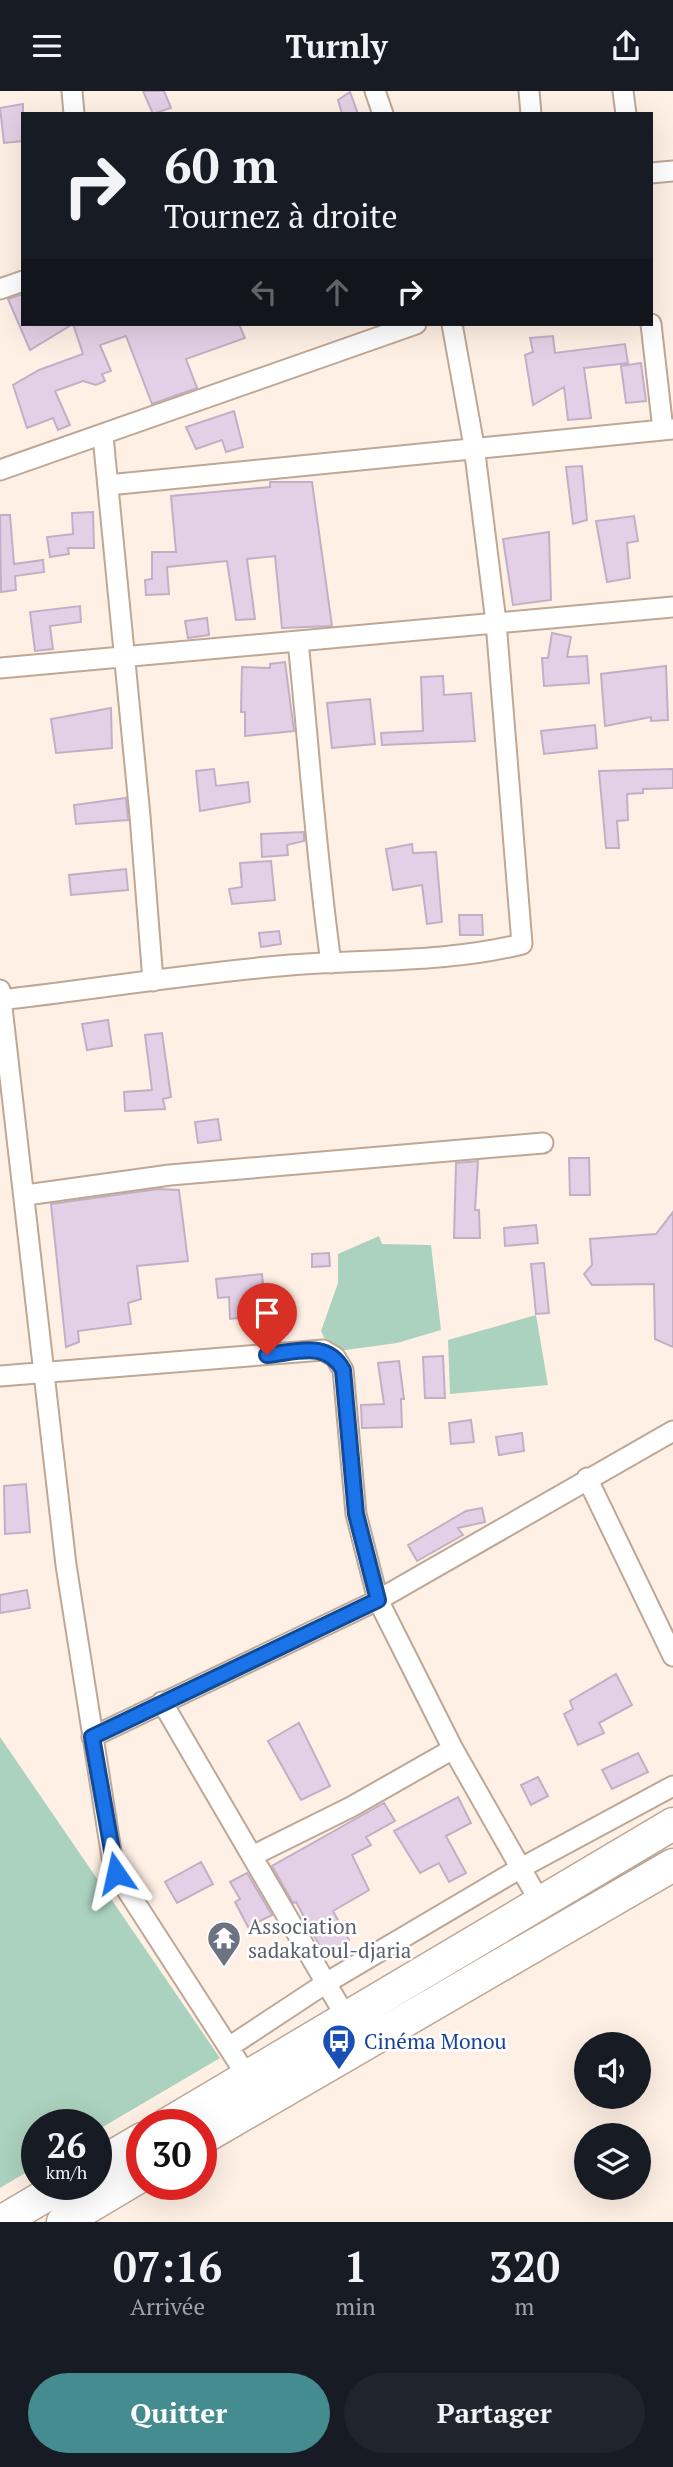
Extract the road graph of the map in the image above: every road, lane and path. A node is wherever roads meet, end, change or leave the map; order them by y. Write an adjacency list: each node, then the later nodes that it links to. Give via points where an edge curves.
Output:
1 (72, 91): 5 (street)
2 (375, 91): 6 (street)
3 (529, 91): 7 (street)
4 (623, 91): 8 (street)
5 (74, 112)
6 (382, 112)
7 (531, 112)
8 (626, 112)
9 (673, 171): 10 (street)
10 (653, 173)
11 (21, 282): 12 (street)
12 (0, 289)
13 (410, 326): 17 (street)
14 (452, 326): 18 (street)
15 (651, 326): 16 (street)
16 (668, 429): 18 (street)
17 (103, 436): 19 (street); 20 (street)
18 (474, 446): 20 (street); 22 (street)
19 (0, 470)
20 (107, 485): 24 (street)
21 (673, 610): 22 (street)
22 (496, 622): 23 (street); 26 (street, via 522,944 403,961)
23 (298, 641): 24 (street); 26 (street, via 317,869)
24 (123, 657): 25 (street); 27 (street)
25 (0, 668)
26 (331, 963): 27 (street)
27 (153, 981): 28 (street)
28 (0, 997): 30 (street)
29 (543, 1143): 30 (street, via 170,1175)
30 (26, 1195): 31 (street)
31 (45, 1372): 32 (street); 35 (street, via 330,1353 343,1370 356,1514); 38 (street, via 66,1565)
32 (0, 1376)
33 (673, 1431): 34 (street)
34 (587, 1478): 35 (street); 36 (street)
35 (378, 1600): 37 (street); 39 (street)
36 (673, 1655)
37 (162, 1702): 38 (street); 42 (street)
38 (92, 1737): 48 (street, via 116,1873)
39 (453, 1749): 42 (street); 44 (street)
40 (673, 1786): 44 (street)
41 (673, 1824): 45 (highway)
42 (252, 1856): 46 (street)
43 (673, 1865): 49 (highway)
44 (519, 1869): 45 (street); 46 (street)
45 (540, 1902): 47 (highway)
46 (326, 1983): 47 (street); 48 (street)
47 (346, 2017): 49 (highway)
48 (229, 2047): 49 (street)
49 (254, 2090): 50 (highway); 51 (highway)
50 (206, 2109)
51 (217, 2124)
52 (126, 2185): 55 (highway)
53 (38, 2200): 54 (highway)
54 (1, 2222)
55 (63, 2222)

